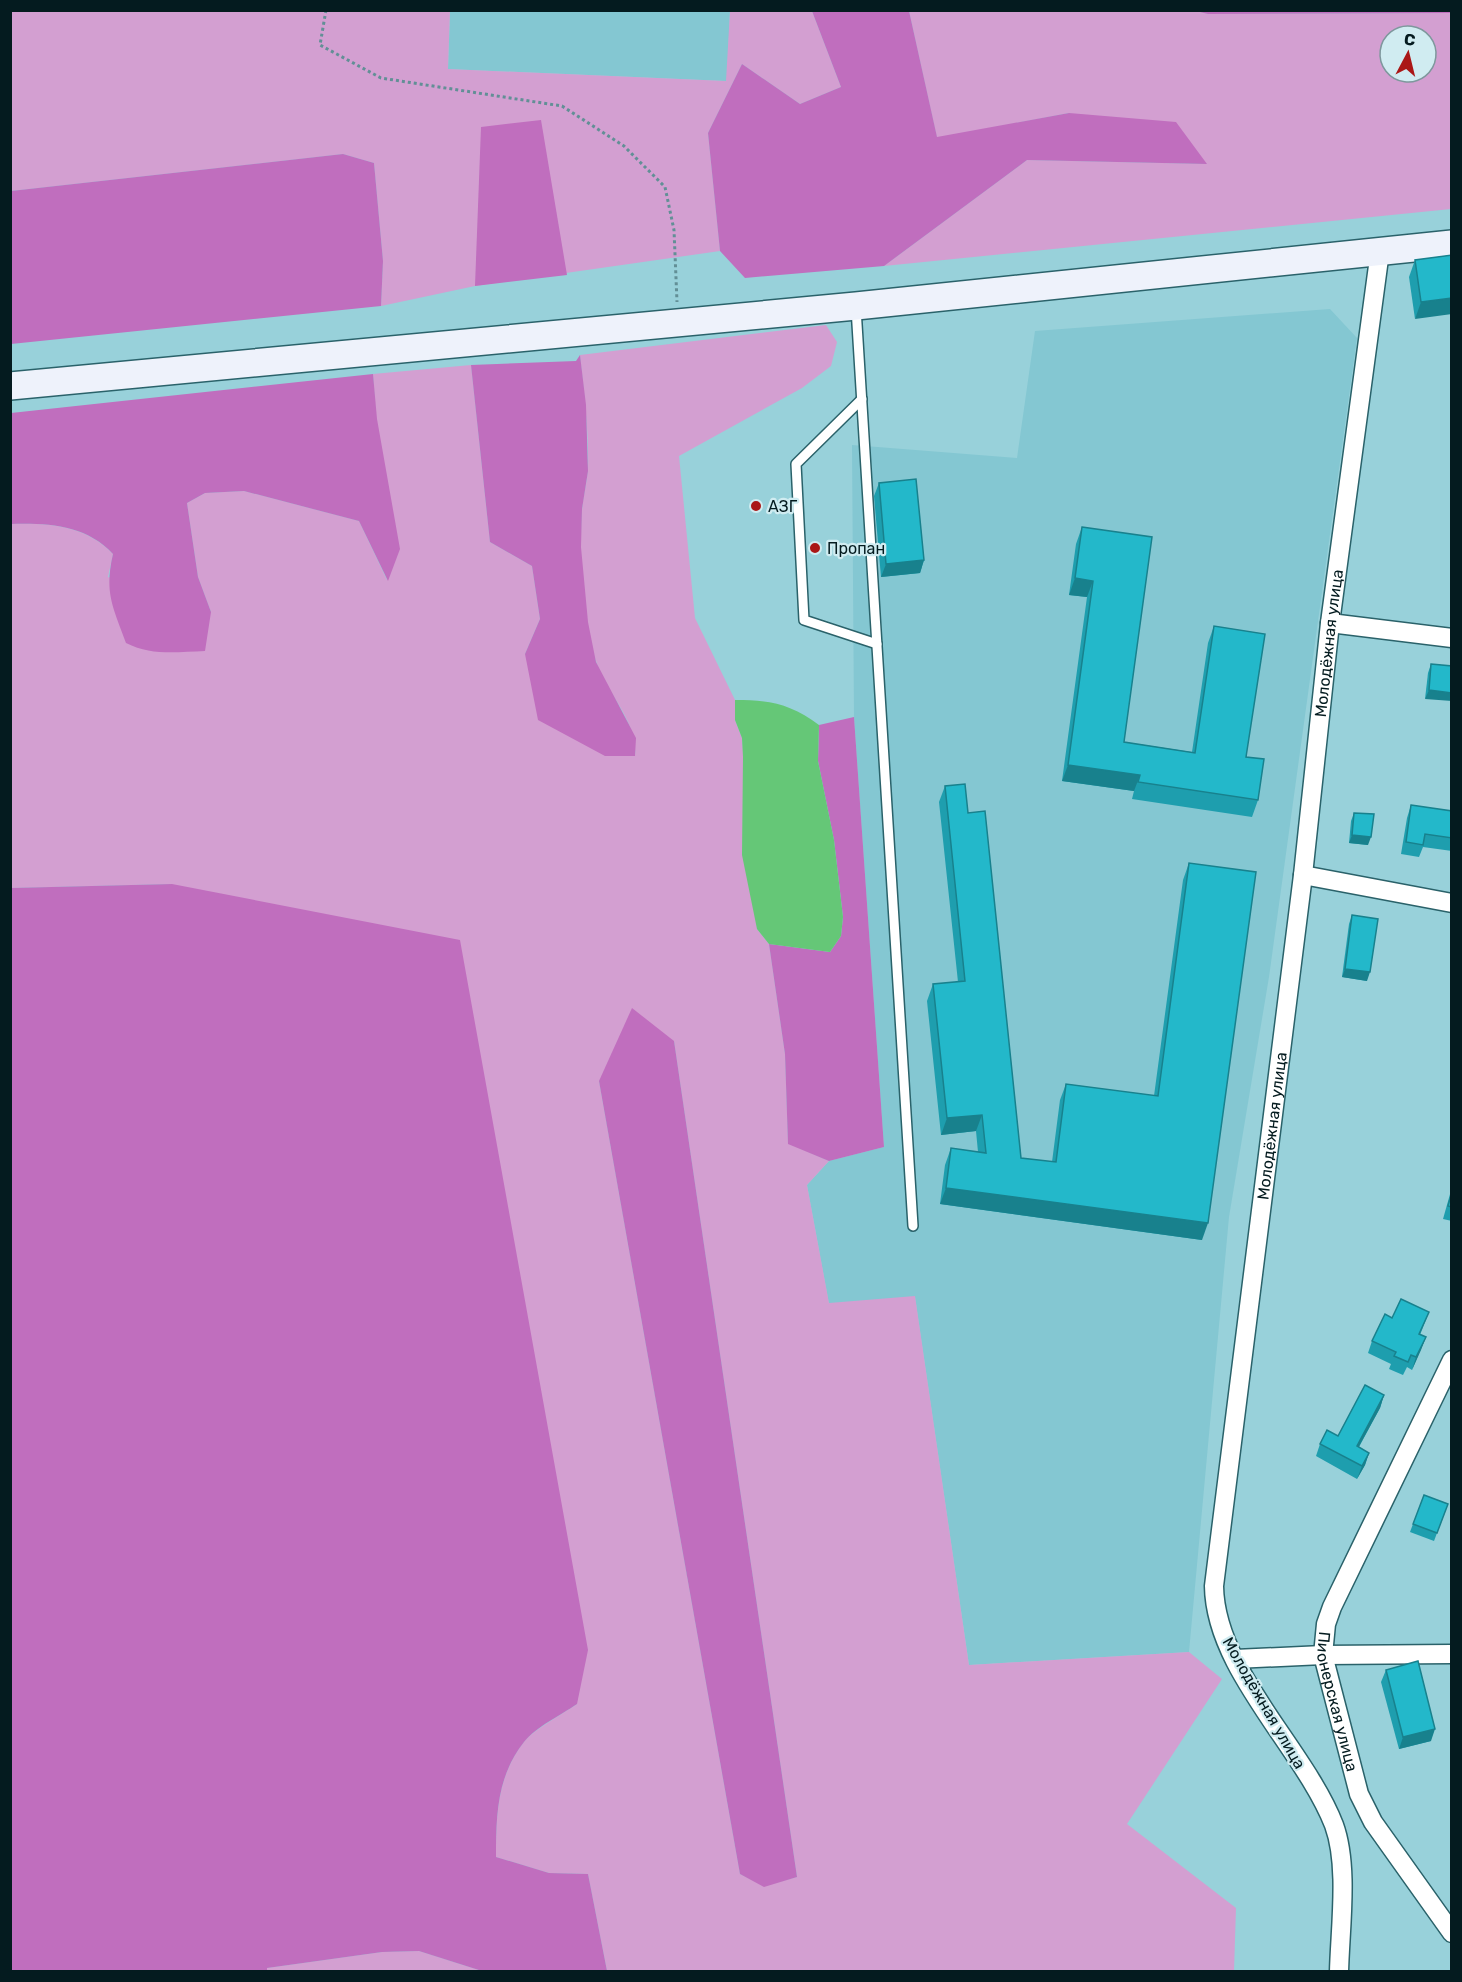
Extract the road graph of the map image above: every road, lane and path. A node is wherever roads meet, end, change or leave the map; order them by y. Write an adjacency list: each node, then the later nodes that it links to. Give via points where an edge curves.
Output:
1 (326, 10): 5 (path, via 320,45 381,78 562,106 624,146 665,187 674,230)
2 (1452, 244): 3 (main road)
3 (1380, 251): 4 (main road); 8 (street, Молодёжная улица)
4 (856, 306): 5 (main road); 7 (lane)
5 (679, 323): 6 (main road)
6 (10, 386)
7 (862, 399): 10 (lane); 10 (lane, via 796,464 804,620)
8 (1330, 623): 9 (street); 11 (street, Молодёжная улица)
9 (1452, 638)
10 (877, 644): 13 (lane)
11 (1304, 875): 12 (street); 17 (street, Молодёжная улица, via 1214,1586 1214,1607)
12 (1452, 903)
13 (913, 1226)
14 (1452, 1360): 15 (street, Пионерская улица, via 1332,1607)
15 (1323, 1654): 16 (street); 17 (street); 18 (street, Пионерская улица, via 1359,1794 1373,1822)
16 (1452, 1654)
17 (1234, 1659): 19 (street, Молодёжная улица, via 1334,1826 1342,1873)
18 (1452, 1933)
19 (1340, 1971)

